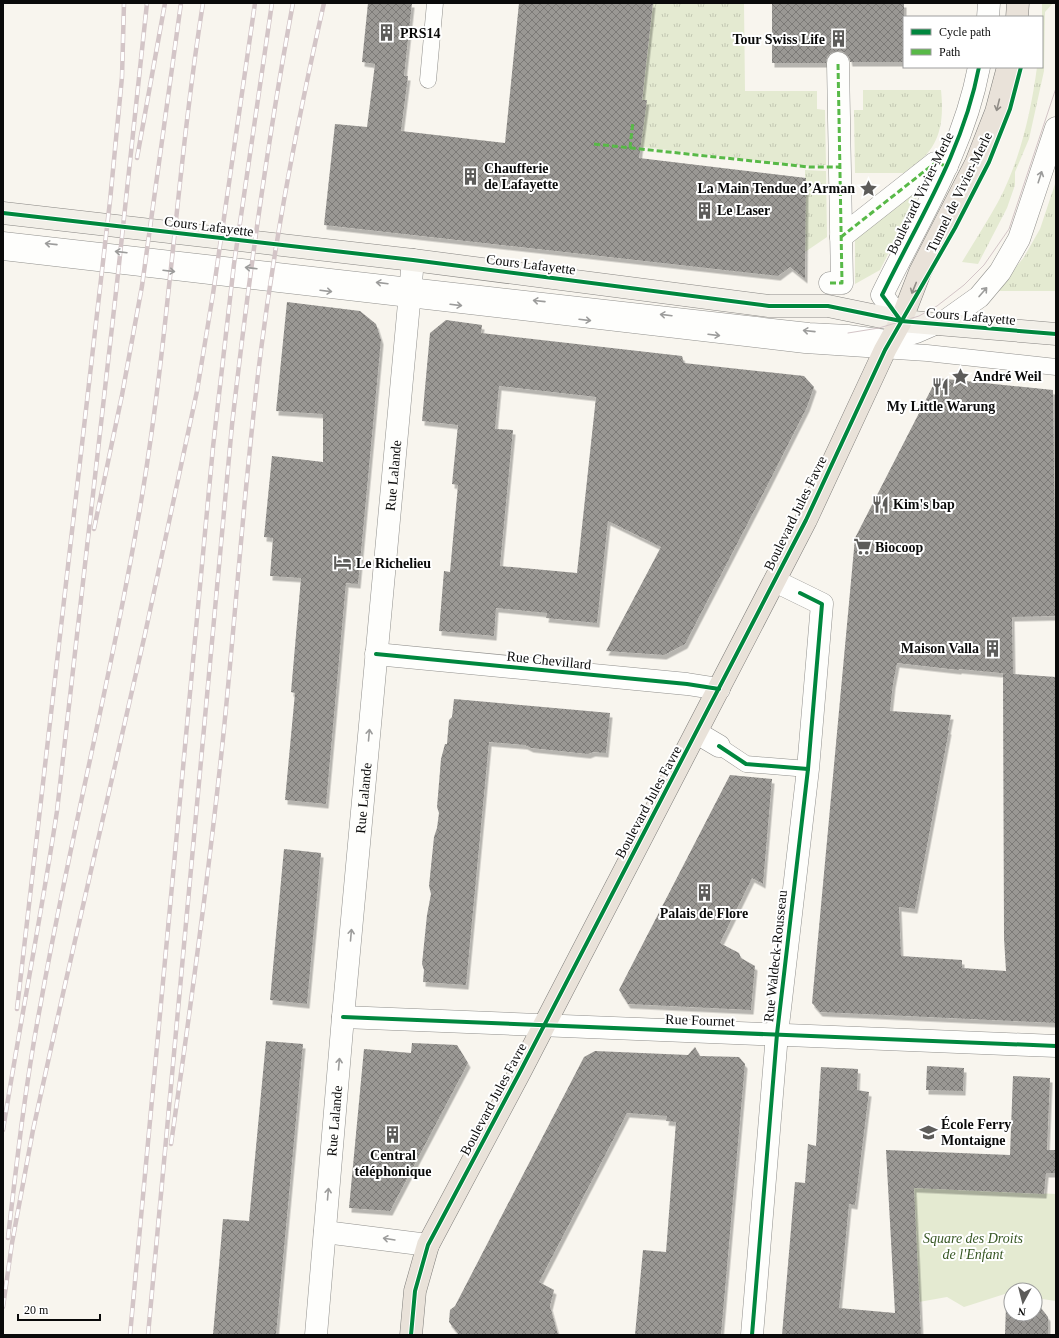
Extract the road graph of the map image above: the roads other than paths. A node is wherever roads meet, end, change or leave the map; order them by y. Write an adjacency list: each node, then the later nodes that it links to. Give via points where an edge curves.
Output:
1 (435, 3): 9 (lane)
2 (989, 3): 4 (street)
3 (1018, 3): 5 (main road)
4 (988, 16)
5 (1017, 16)
6 (838, 63): 13 (street)
7 (979, 68): 11 (street, Boulevard Vivier-Merle, via 968,112)
8 (1008, 68): 21 (main road, Tunnel de Vivier-Merle, one-way to 21, via 996,112 976,163 920,272)
9 (428, 80)
10 (1056, 128): 19 (street, one-way to 10, via 979,297 1000,272 1016,246)
11 (947, 166): 13 (street, via 935,163); 21 (street, Boulevard Vivier-Merle, via 882,295)
12 (3, 213): 16 (main road, Cours Lafayette)
13 (841, 237): 17 (street, via 842,283)
14 (3, 240): 18 (lane, one-way to 14)
15 (3, 252): 18 (lane, one-way to 18)
16 (413, 260): 18 (street, Rue Lalande); 21 (main road, Cours Lafayette, via 769,306 828,306)
17 (830, 283)
18 (409, 293): 21 (lane, one-way to 18); 21 (lane, one-way to 21, via 811,346 855,348); 24 (street, Rue Lalande)
19 (941, 324): 20 (main road, Cours Lafayette); 21 (main road, Cours Lafayette)
20 (1056, 334)
21 (894, 339): 22 (lane, via 927,353); 23 (main road, Boulevard Jules Favre)
22 (1056, 367)
23 (774, 580): 25 (main road, Boulevard Jules Favre); 28 (street, Rue Waldeck-Rousseau, via 822,604)
24 (376, 654): 25 (street, Rue Chevillard); 29 (street, Rue Lalande, one-way to 24)
25 (719, 689): 26 (main road, Boulevard Jules Favre)
26 (697, 733): 27 (street); 30 (main road, Boulevard Jules Favre)
27 (719, 746): 28 (lane, via 746,764)
28 (808, 769): 31 (street, Rue Waldeck-Rousseau)
29 (343, 1017): 30 (street, Rue Fournet); 33 (street, Rue Lalande, one-way to 29)
30 (545, 1024): 31 (street, Rue Fournet); 34 (main road, Boulevard Jules Favre)
31 (777, 1034): 32 (street, Rue Fournet); 37 (street, Rue Waldeck-Rousseau)
32 (1056, 1046)
33 (325, 1232): 34 (street, one-way to 33); 35 (street, Rue Lalande)
34 (428, 1245): 36 (main road, Boulevard Jules Favre, via 415,1291)
35 (316, 1335)
36 (412, 1335)
37 (752, 1335)

